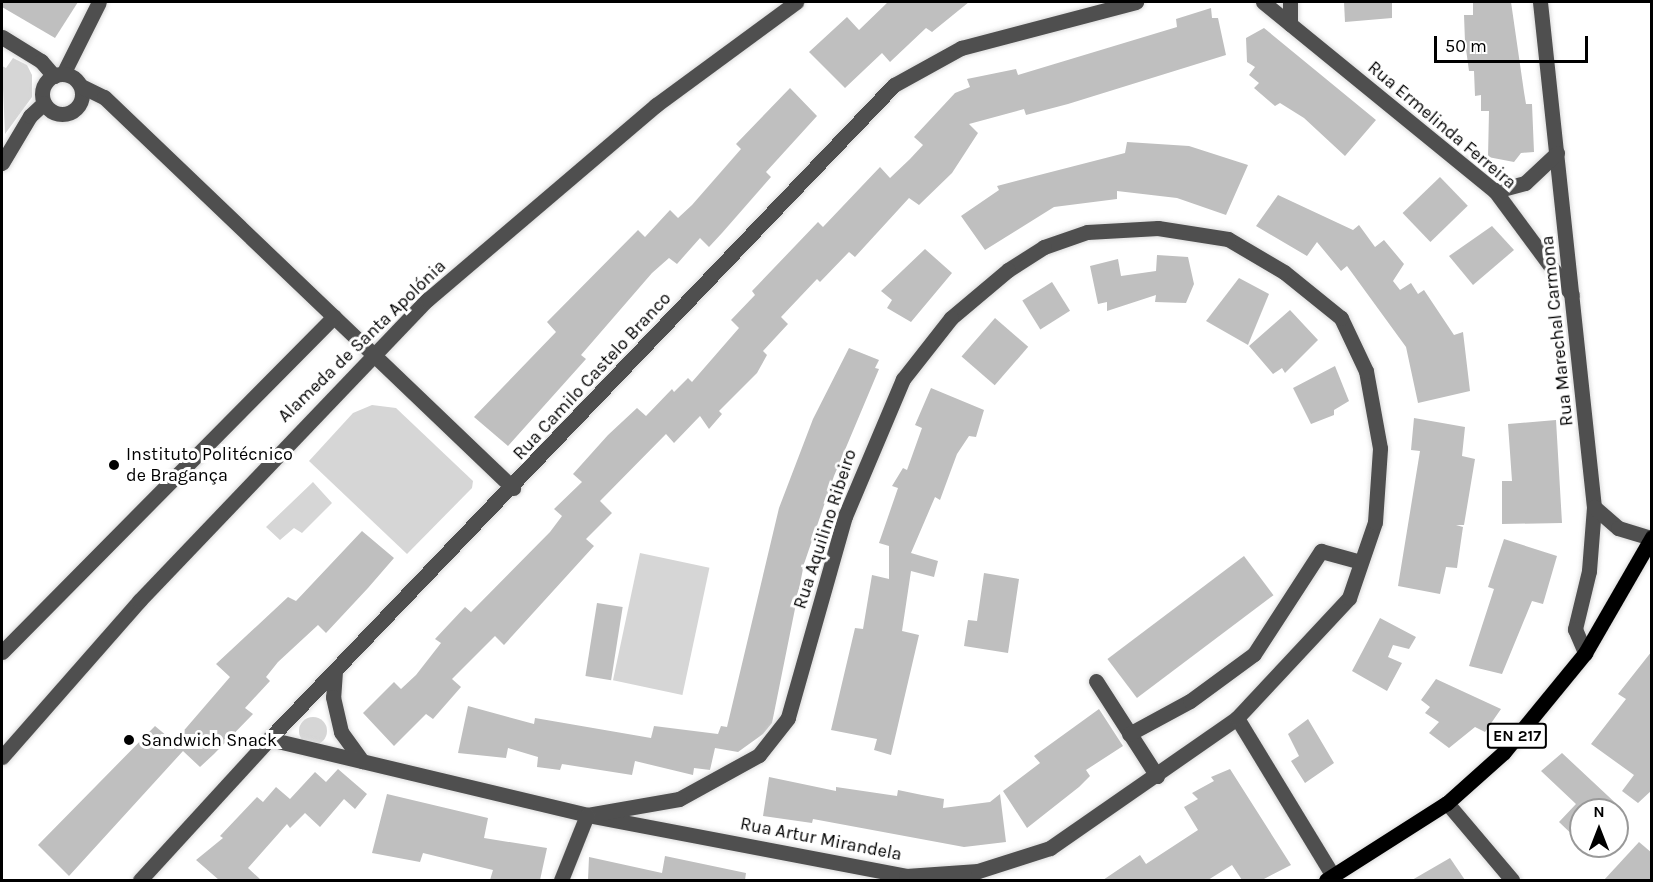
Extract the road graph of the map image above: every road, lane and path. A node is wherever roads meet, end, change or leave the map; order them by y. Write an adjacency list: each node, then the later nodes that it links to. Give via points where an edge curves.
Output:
1 (99, 2): 9 (street)
2 (796, 2): 18 (street, Alameda de Santa Apolónia, via 656,105 427,300)
3 (1136, 2): 19 (street, Rua Camilo Castelo Branco, via 962,48 894,85)
4 (1263, 2): 7 (street, Rua Ermelinda Ferreira)
5 (1290, 2): 7 (street)
6 (1540, 2): 13 (street, Rua Marechal Carmona)
7 (1290, 24): 15 (street, Rua Ermelinda Ferreira)
8 (2, 38): 9 (street)
9 (58, 75): 10 (street); 11 (street, via 42,91)
10 (81, 86): 11 (street, via 80,104 71,112 53,112); 17 (street, via 105,97)
11 (44, 103): 12 (street)
12 (6, 146): 14 (street)
13 (1557, 153): 15 (street, via 1525,183); 16 (street, Rua Marechal Carmona)
14 (2, 163)
15 (1495, 191): 16 (street, Rua Ermelinda Ferreira)
16 (1574, 298): 20 (street, Rua Marechal Carmona)
17 (334, 317): 18 (street); 23 (street)
18 (372, 354): 19 (street); 30 (street, Alameda de Santa Apolónia, via 139,601)
19 (513, 488): 25 (street, Rua Camilo Castelo Branco)
20 (1594, 507): 21 (street, via 1618,528); 24 (street, Rua Marechal Carmona, via 1589,571 1575,629)
21 (1652, 538): 24 (main road, EN 217)
22 (1361, 562): 27 (street, Rua Aquilino Ribeiro, via 1349,598); 28 (street, via 1321,550 1254,654 1190,701); 34 (street, Rua Aquilino Ribeiro, via 1375,522 1380,448 1366,371 1341,318 1284,272 1228,239 1158,228 1087,232 1044,247 1008,270 951,318 903,379 845,516 788,718 759,754 679,799)
23 (2, 652)
24 (1585, 653): 33 (main road, EN 217, via 1504,752)
25 (335, 671): 29 (street, Rua Camilo Castelo Branco); 31 (street, via 333,697 341,732)
26 (1096, 681): 28 (street)
27 (1237, 718): 32 (street, Rua Artur Mirandela); 35 (street)
28 (1130, 734): 32 (street)
29 (269, 739): 31 (street, Rua Artur Mirandela); 36 (street, Rua Camilo Castelo Branco)
30 (2, 757)
31 (362, 761): 34 (street, Rua Artur Mirandela)
32 (1157, 776): 34 (street, Rua Artur Mirandela, via 1050,848 978,871 906,876)
33 (1447, 803): 35 (main road, EN 217); 38 (street)
34 (587, 815): 37 (street)
35 (1330, 878)
36 (140, 880)
37 (561, 880)
38 (1512, 880)

